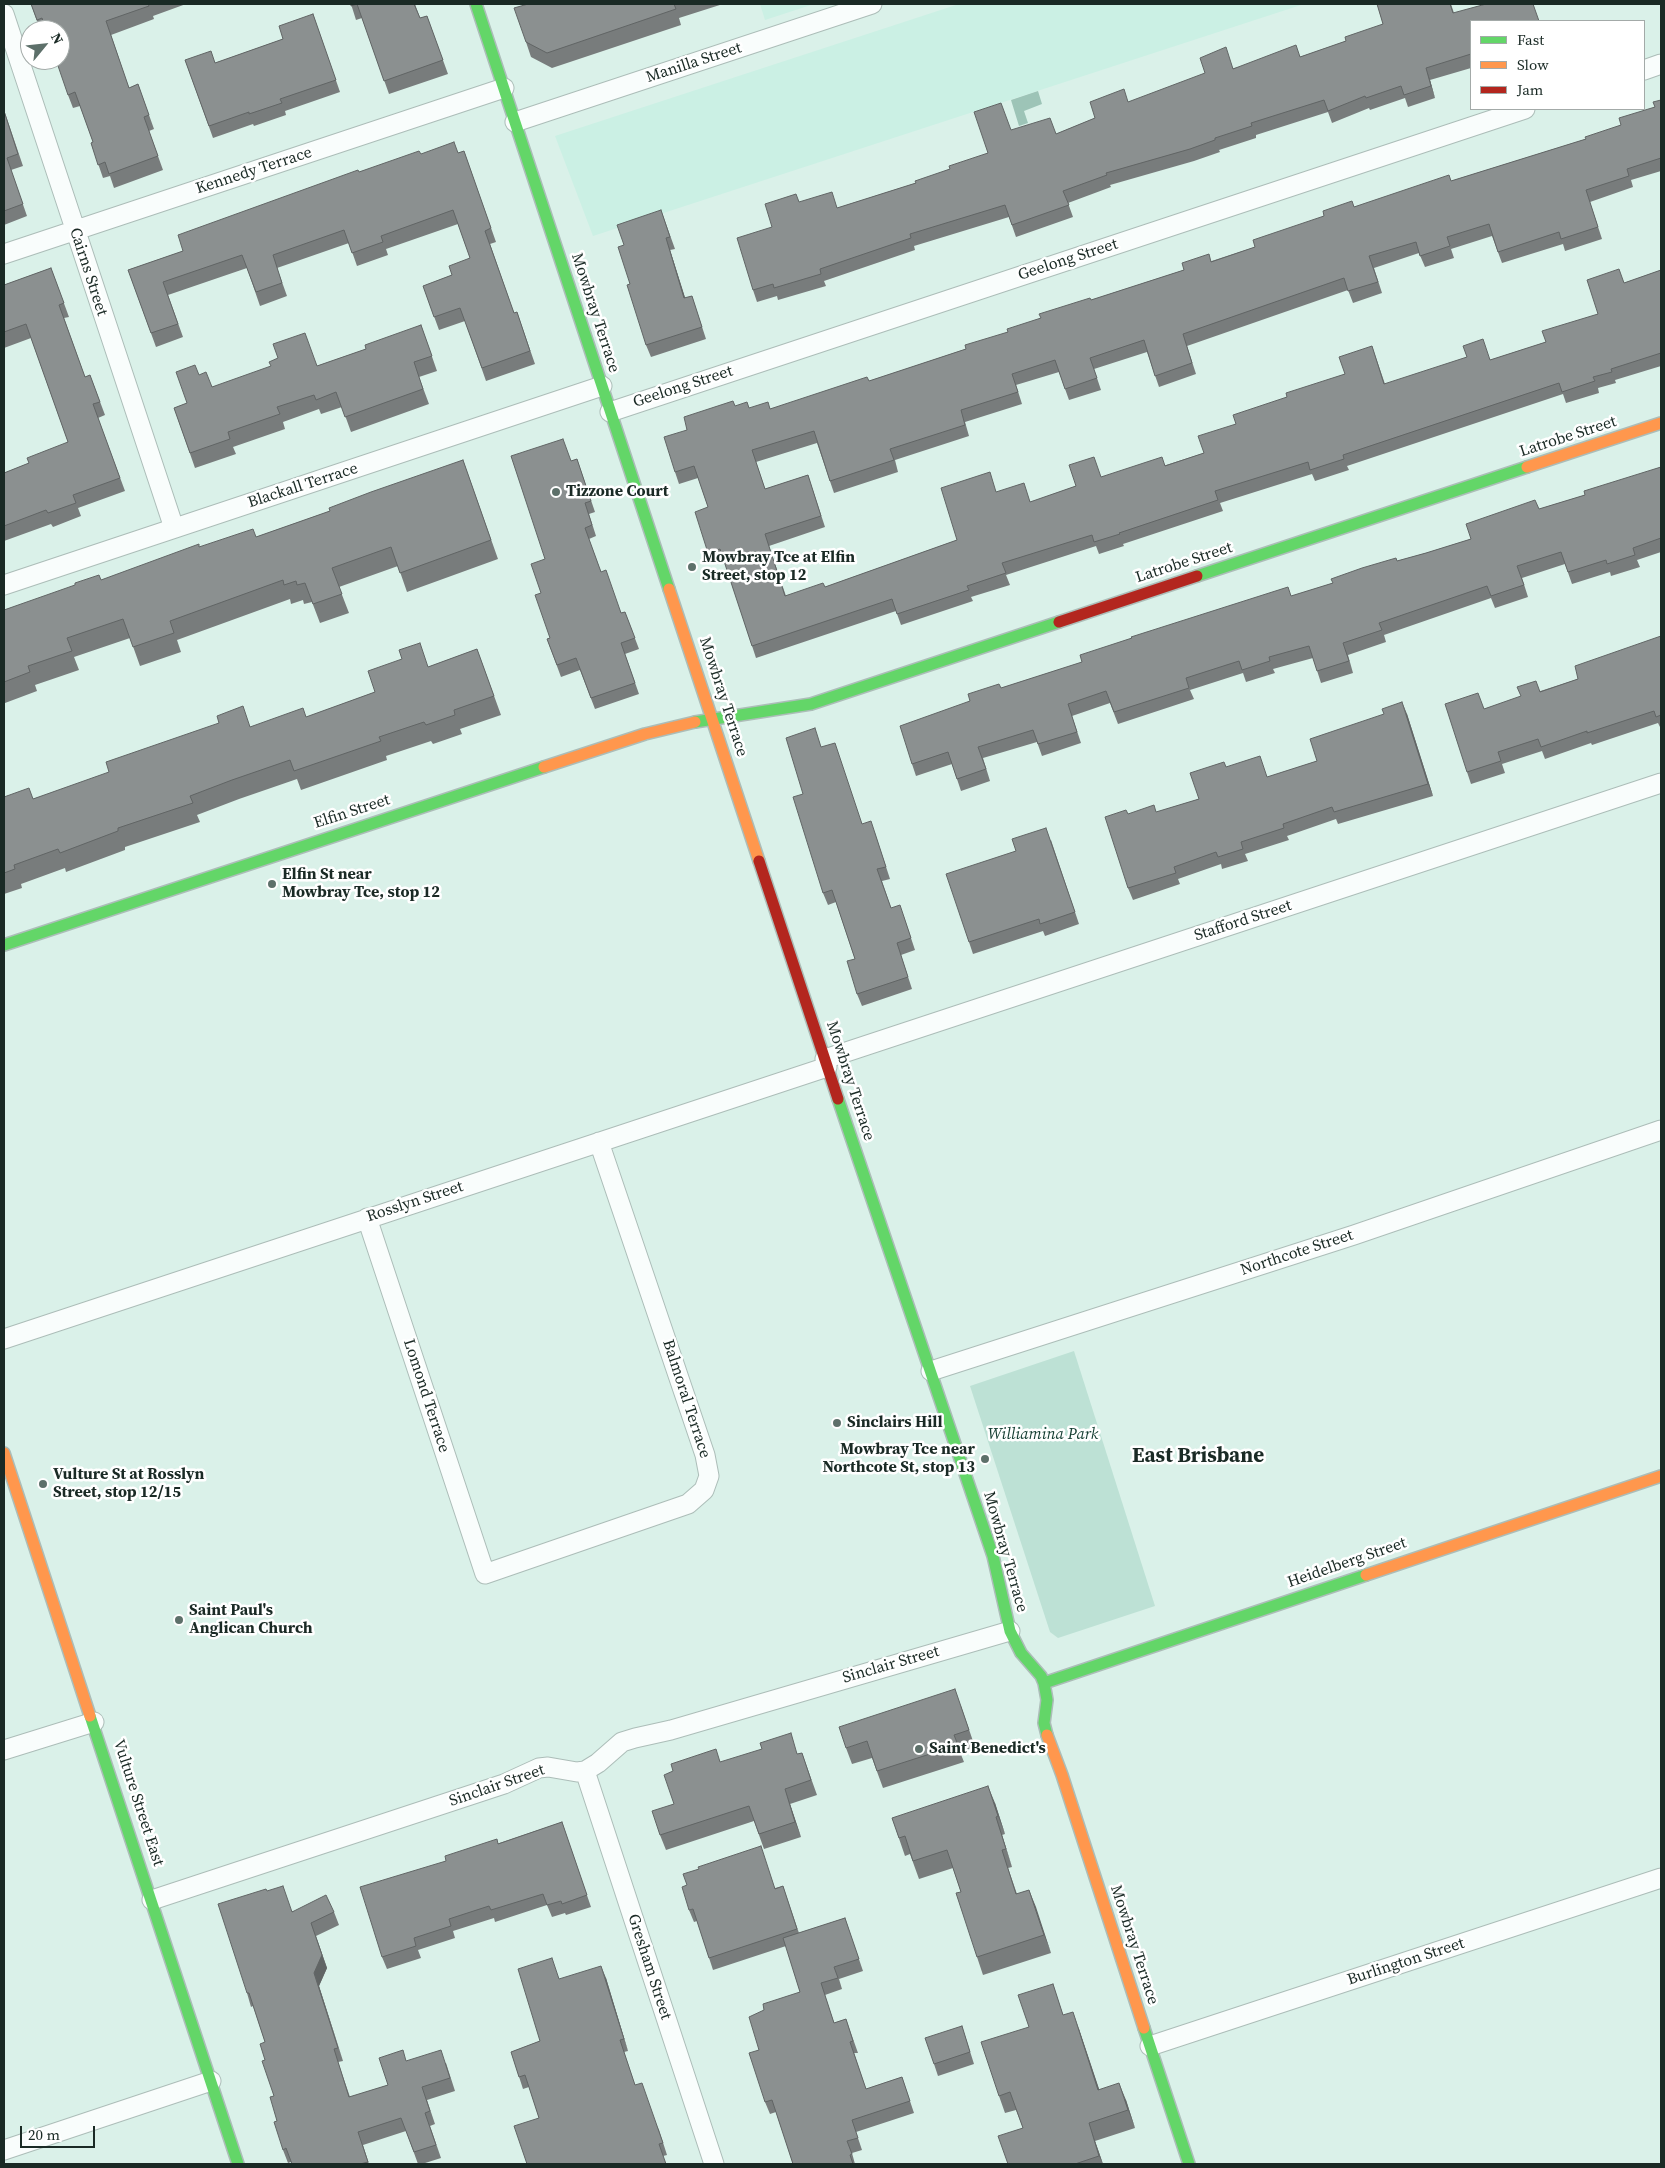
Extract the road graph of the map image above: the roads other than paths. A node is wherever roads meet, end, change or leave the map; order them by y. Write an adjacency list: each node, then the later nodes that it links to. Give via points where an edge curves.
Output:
1 (476, 4): 6 (street, Mowbray Terrace)
2 (872, 4): 8 (street, Manilla Street)
3 (4, 14): 9 (street, Cairns Street)
4 (1661, 64): 5 (street)
5 (1645, 70)
6 (504, 88): 8 (street, Mowbray Terrace); 9 (street, Kennedy Terrace)
7 (1522, 110): 12 (street, Geelong Street)
8 (515, 122): 11 (street, Mowbray Terrace)
9 (75, 231): 10 (street, Kennedy Terrace); 14 (street, Cairns Street)
10 (4, 254)
11 (602, 386): 12 (street, Mowbray Terrace); 14 (street, Blackall Terrace)
12 (610, 412): 16 (street, Mowbray Terrace)
13 (1661, 423): 16 (street, Latrobe Street, via 811,704)
14 (174, 528): 15 (street, Blackall Terrace)
15 (4, 585)
16 (712, 718): 18 (street, Elfin Street, via 662,729 578,755); 19 (street, Mowbray Terrace)
17 (1661, 783): 19 (street, Stafford Street)
18 (4, 945)
19 (826, 1063): 21 (street, Rosslyn Street); 24 (street, Mowbray Terrace)
20 (1661, 1130): 24 (street, Northcote Street, via 1354,1234)
21 (599, 1142): 22 (street, Rosslyn Street); 27 (street, Balmoral Terrace, via 705,1455 709,1476 704,1490 688,1504)
22 (366, 1218): 23 (street, Rosslyn Street); 27 (street, Lomond Terrace)
23 (4, 1339)
24 (931, 1371): 28 (street, Mowbray Terrace, via 992,1556)
25 (4, 1453): 30 (street, Vulture Street East)
26 (1661, 1476): 29 (street, Heidelberg Street)
27 (484, 1574)
28 (1010, 1631): 29 (street, Mowbray Terrace, via 1021,1653); 32 (street, Sinclair Street, via 622,1742 598,1764)
29 (1044, 1683): 35 (street, Mowbray Terrace, via 1047,1700 1044,1723 1048,1741)
30 (94, 1722): 31 (street); 34 (street, Vulture Street East)
31 (4, 1750)
32 (585, 1771): 34 (street, Sinclair Street, via 539,1768 504,1784); 39 (street, Gresham Street)
33 (1661, 1878): 35 (street, Burlington Street)
34 (152, 1900): 36 (street, Vulture Street East)
35 (1150, 2046): 40 (street, Mowbray Terrace)
36 (211, 2081): 37 (street); 38 (street, Vulture Street East)
37 (4, 2150)
38 (238, 2164)
39 (714, 2164)
40 (1189, 2164)

